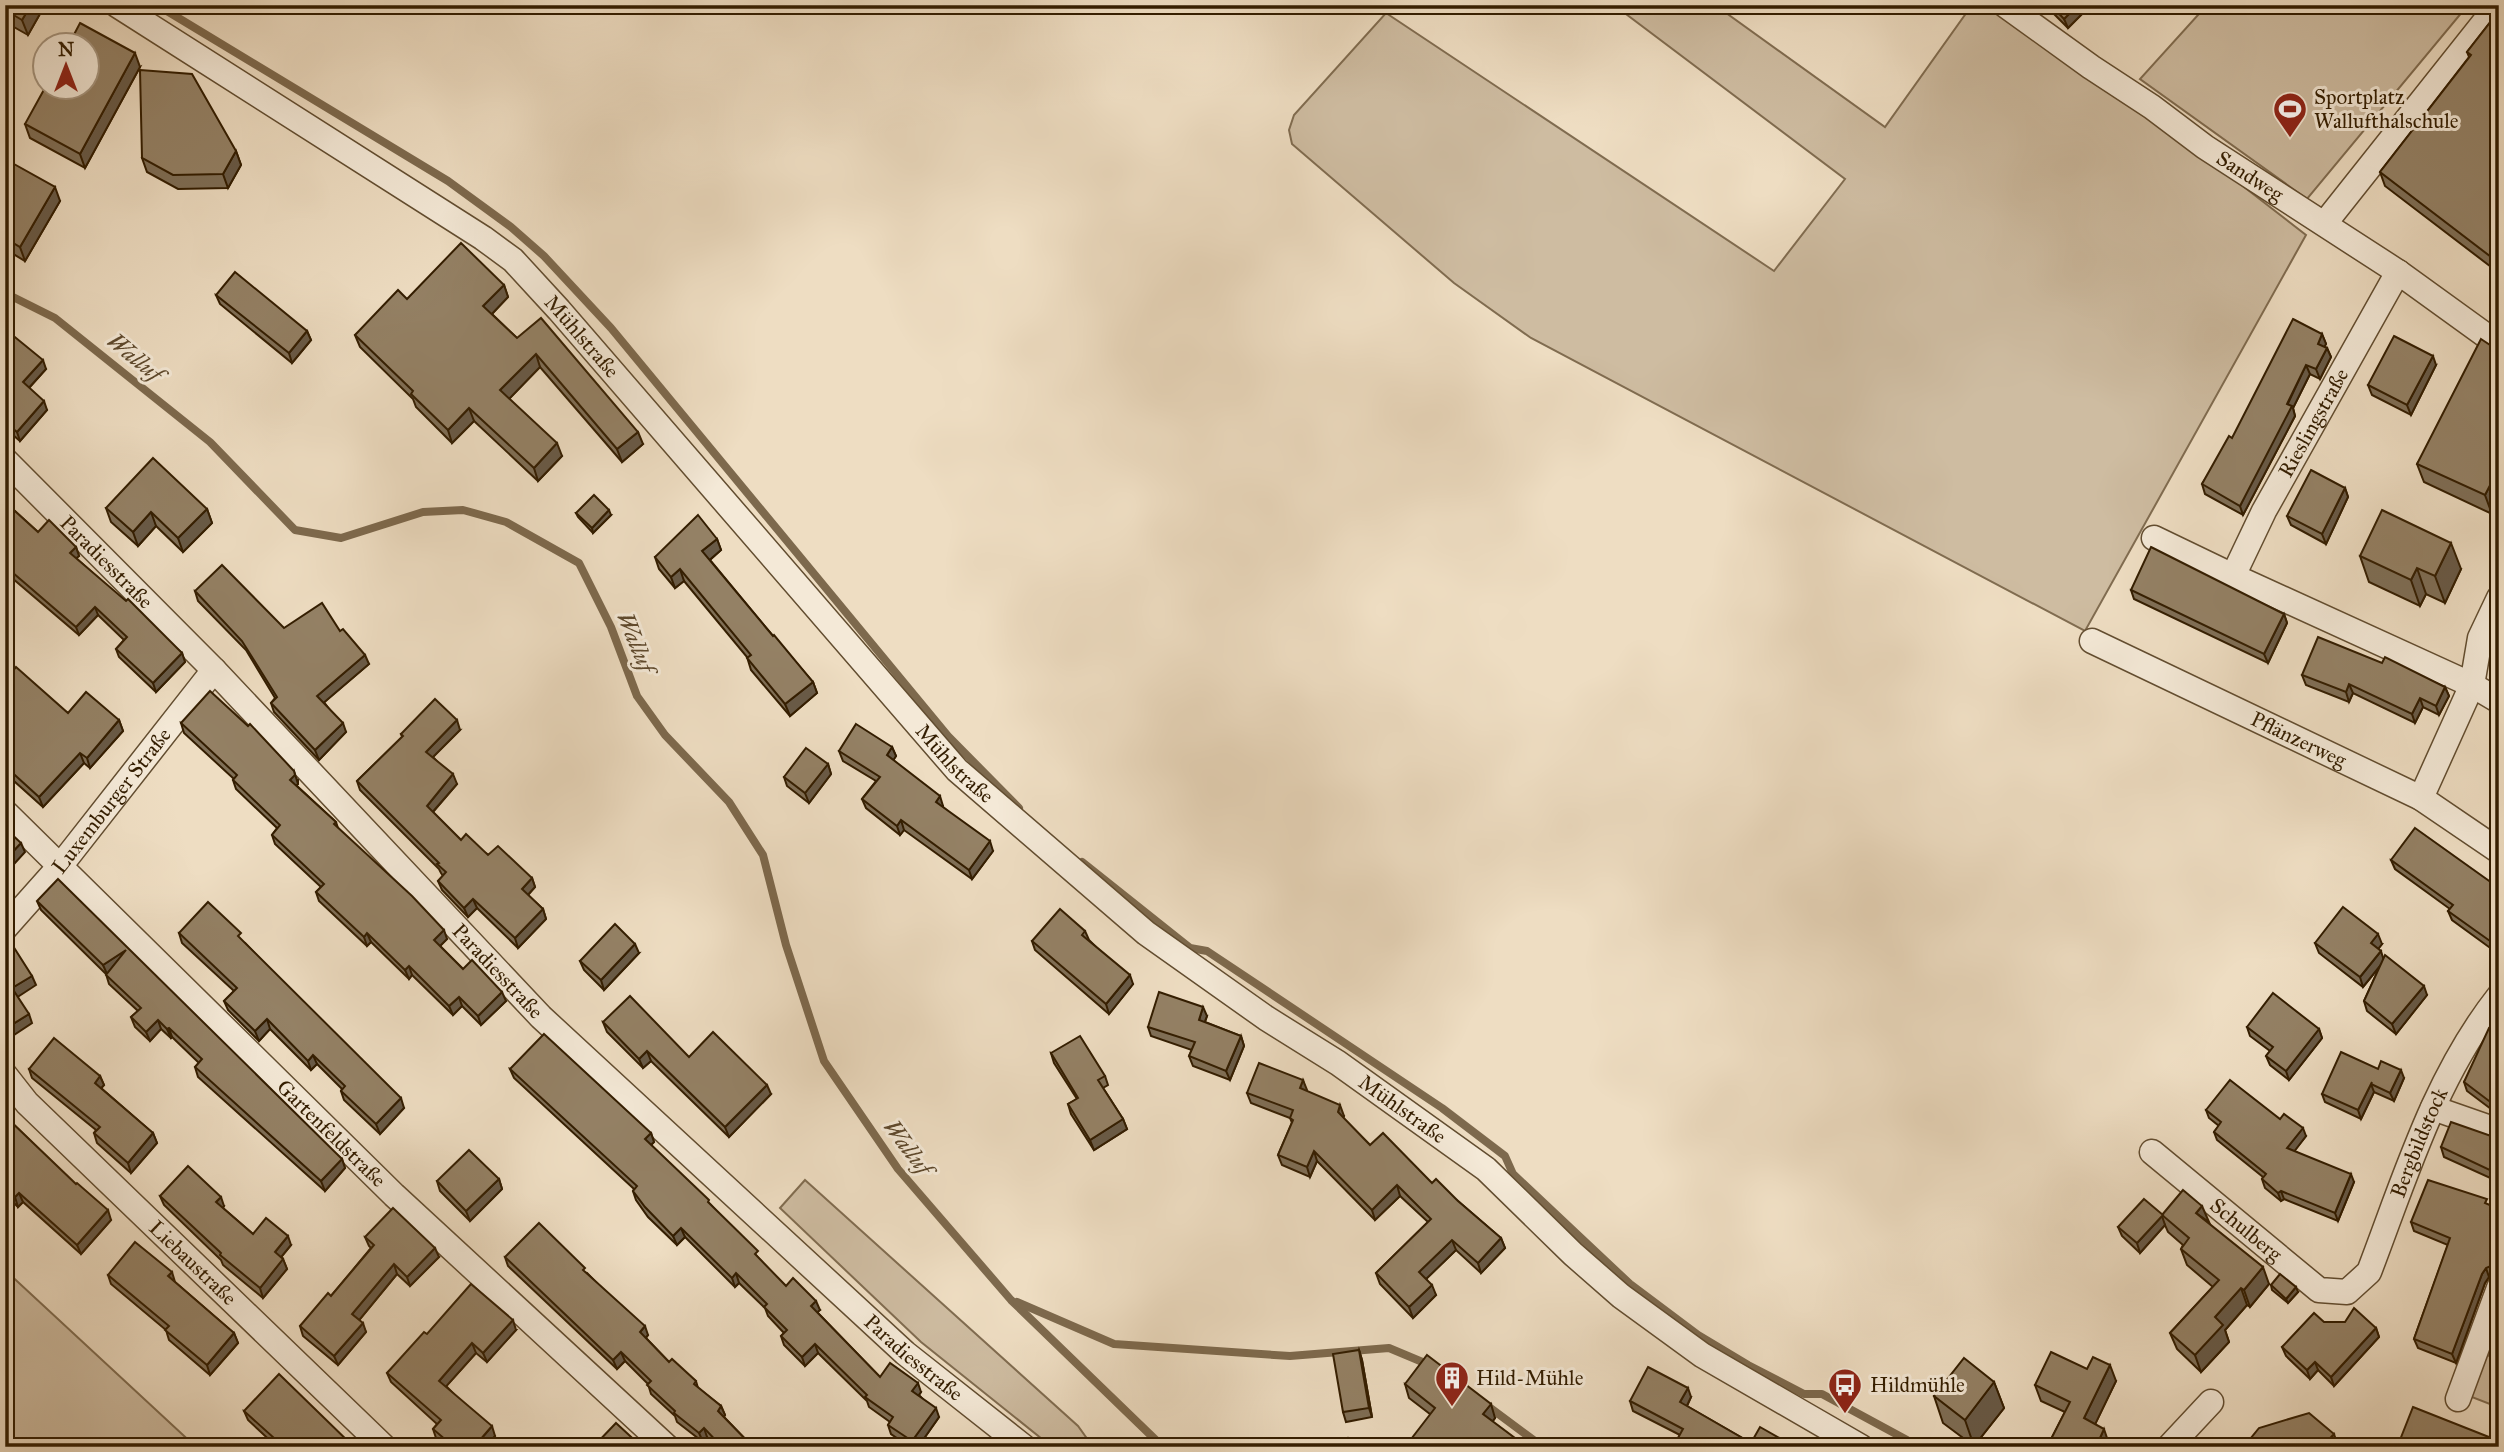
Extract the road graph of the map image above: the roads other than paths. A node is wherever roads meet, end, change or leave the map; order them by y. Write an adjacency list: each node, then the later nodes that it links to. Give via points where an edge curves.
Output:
1 (117, 5): 32 (street, Mühlstraße, via 513,261 957,770 1146,933 1486,1169 1621,1296 1693,1349)
2 (2005, 5): 4 (street, Sandweg, via 2205,147)
3 (2498, 5): 4 (street)
4 (2325, 223): 5 (street, Sandweg)
5 (2398, 272): 6 (street, Sandweg); 9 (street, Rieslingstraße, via 2264,511)
6 (2499, 345)
7 (5, 460): 12 (street, Paradiesstraße)
8 (2154, 537): 9 (street)
9 (2233, 576): 13 (street)
10 (2499, 598): 13 (street, via 2480,638)
11 (2092, 641): 15 (street, Pflänzerweg)
12 (214, 670): 18 (street, Luxemburger Straße); 31 (street, Paradiesstraße, via 541,1017 905,1353)
13 (2472, 684): 14 (street); 15 (street)
14 (2499, 701)
15 (2421, 798): 17 (street, Pflänzerweg)
16 (5, 812): 18 (street, Gartenfeldstraße)
17 (2499, 851)
18 (61, 865): 19 (street, Luxemburger Straße); 30 (street, Gartenfeldstraße, via 394,1195)
19 (5, 929)
20 (2499, 996): 22 (street, Bergbildstock, via 2461,1050)
21 (5, 1075): 29 (street, Liebaustraße, via 27,1103)
22 (2433, 1108): 23 (street); 26 (street, Bergbildstock, via 2368,1272)
23 (2499, 1131)
24 (2152, 1152): 26 (street, Schulberg, via 2319,1290)
25 (2499, 1288): 27 (street)
26 (2347, 1292)
27 (2458, 1399)
28 (2211, 1402): 33 (street)
29 (384, 1447)
30 (667, 1447)
31 (1024, 1447)
32 (1861, 1447)
33 (2169, 1447)

